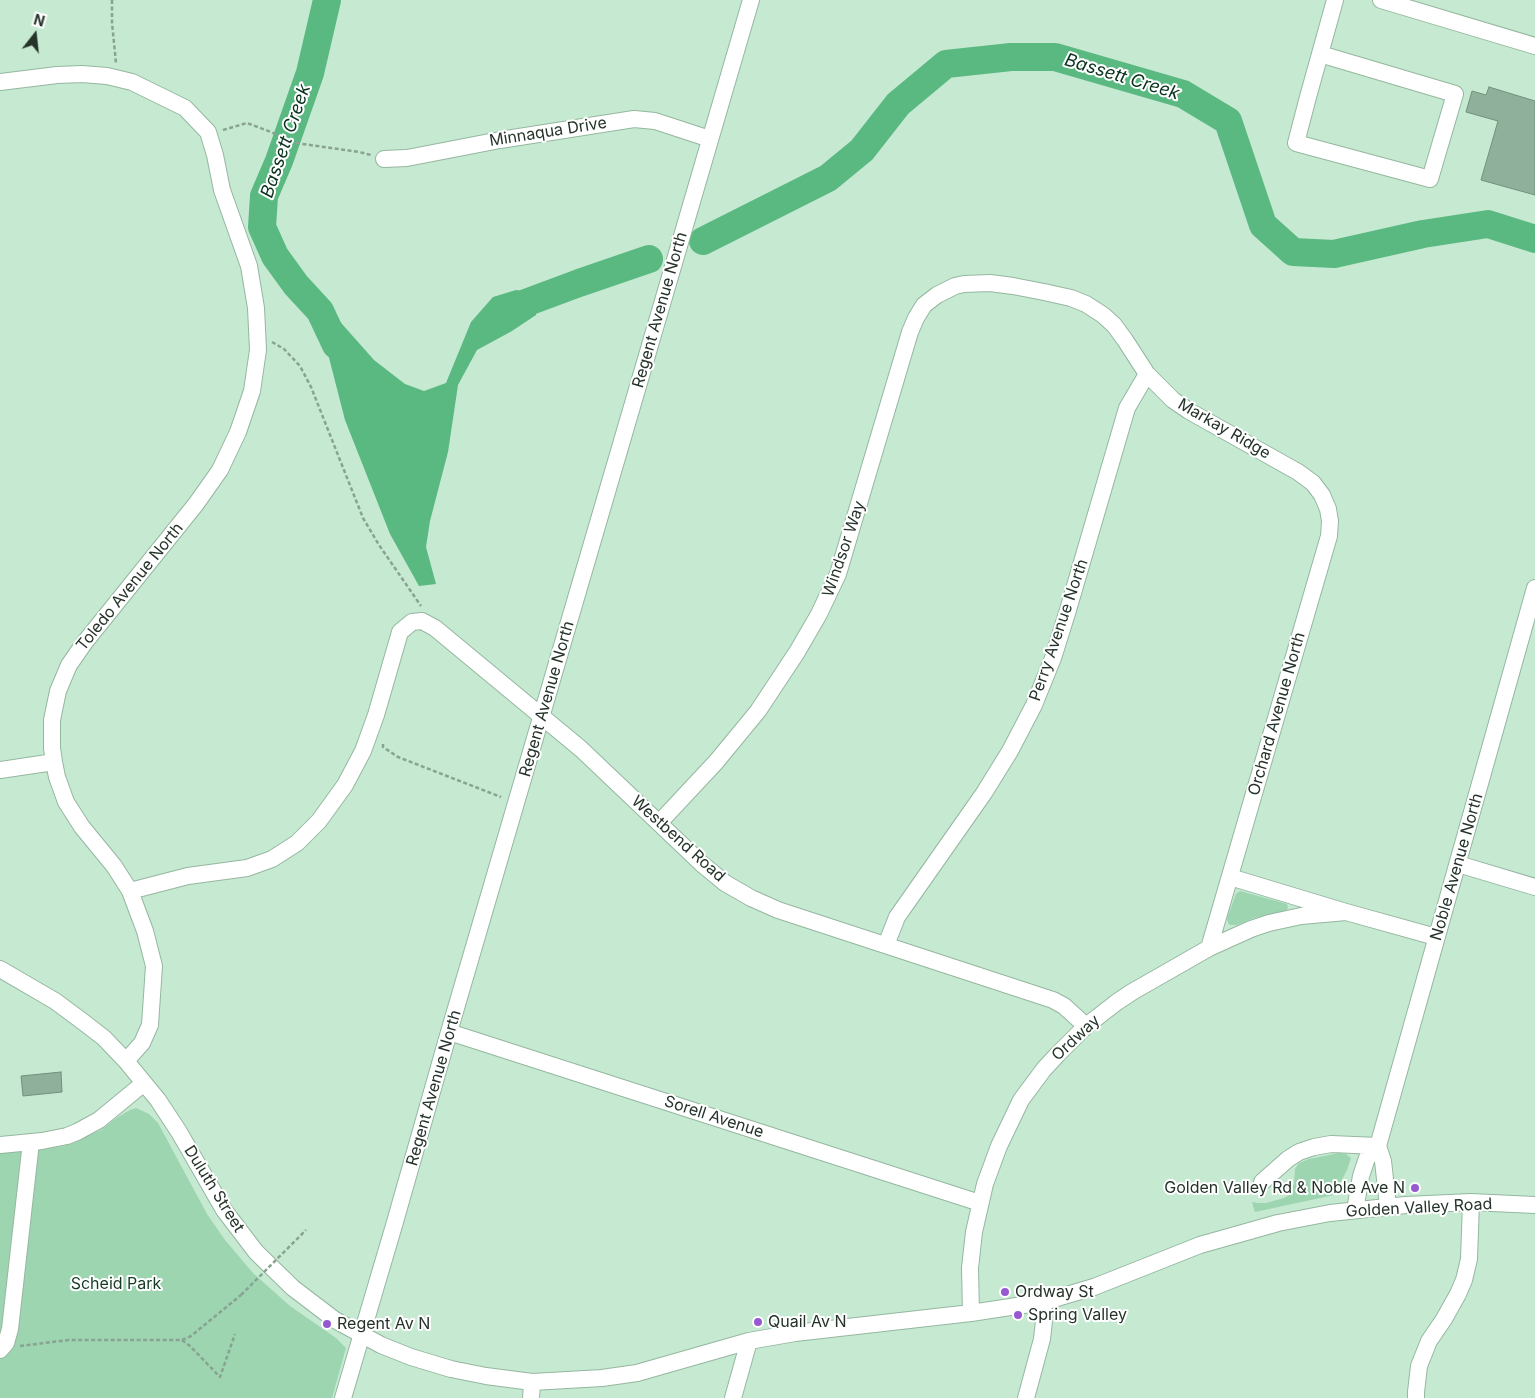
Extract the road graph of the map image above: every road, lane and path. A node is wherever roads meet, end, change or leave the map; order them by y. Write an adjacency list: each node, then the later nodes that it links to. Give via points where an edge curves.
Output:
1 (112, 0): 7 (path, via 115,62)
2 (751, 0): 10 (street, Regent Avenue North)
3 (1334, 0): 6 (street)
4 (1381, 0): 5 (street)
5 (1535, 46)
6 (1320, 54): 6 (street, via 1455,94 1430,179 1296,143)
7 (123, 65)
8 (0, 82): 20 (street, Toledo Avenue North, via 57,75 107,76 132,82 186,108 208,132 222,190 249,266 256,308 258,350 252,391 238,432 220,470 196,504 69,665 58,691 52,720)
9 (225, 138): 11 (path, via 223,130 247,123 296,143)
10 (710, 139): 11 (street, Minnaqua Drive, via 655,121 634,119 407,158); 18 (street, Regent Avenue North)
11 (384, 159)
12 (937, 294): 14 (street, Markay Ridge, via 964,284 990,283 1071,298 1086,304 1114,325); 23 (street, Windsor Way, via 924,305 910,332 849,541 819,614 758,710)
13 (270, 340): 17 (path, via 300,366 311,386 364,518 425,611)
14 (1147, 374): 15 (street, Markay Ridge, via 1189,411); 30 (street, Perry Avenue North, via 1127,408 1053,658 1034,705 984,793 897,917)
15 (1313, 483): 25 (street, Orchard Avenue North, via 1328,509 1329,536)
16 (1535, 588): 24 (street, Noble Avenue North)
17 (422, 622): 18 (street, Westbend Road, via 435,628); 27 (street, via 412,622 400,632 363,751 345,785 319,821 297,843 272,859 247,868 188,876)
18 (542, 716): 23 (street, Westbend Road); 34 (street, Regent Avenue North)
19 (384, 738): 22 (path, via 383,747 398,757)
20 (54, 762): 21 (street); 27 (street, Toledo Avenue North, via 66,802)
21 (0, 770)
22 (505, 798)
23 (659, 824): 30 (street, Westbend Road, via 702,864 751,898)
24 (1458, 864): 26 (street); 29 (street, Noble Avenue North)
25 (1230, 877): 28 (street, Ordway); 31 (street, Orchard Avenue North)
26 (1535, 887)
27 (130, 891): 35 (street, Toledo Avenue North, via 154,966 150,1025 142,1043)
28 (1346, 912): 29 (street, Ordway); 31 (street, Ordway, via 1269,923)
29 (1436, 937): 39 (street, Noble Avenue North)
30 (886, 945): 33 (street, Westbend Road, via 1053,1000)
31 (1209, 948): 33 (street, Ordway, via 1132,992)
32 (4, 973): 35 (street, Duluth Street, via 55,1001 104,1038)
33 (1086, 1026): 42 (street, Ordway, via 1044,1069 1021,1100 999,1146)
34 (450, 1032): 42 (street, Sorell Avenue); 50 (street, Regent Avenue North)
35 (126, 1061): 36 (street, Duluth Street)
36 (144, 1083): 37 (street, via 88,1127 67,1136); 50 (street, Duluth Street, via 179,1132 224,1210 256,1252 293,1288 336,1320)
37 (31, 1142): 38 (street); 53 (street, via 11,1323 9,1337)
38 (0, 1145)
39 (1378, 1146): 40 (street, via 1331,1144 1314,1147 1288,1159); 44 (street, Noble Avenue North); 45 (street, Noble Avenue North, via 1367,1158)
40 (1262, 1182)
41 (1471, 1202): 43 (street, Golden Valley Road); 44 (street, Golden Valley Road); 59 (street, via 1469,1259 1464,1280 1429,1341 1419,1366)
42 (980, 1203): 48 (street, Ordway, via 970,1268)
43 (1535, 1205)
44 (1388, 1206): 45 (street, Golden Valley Road)
45 (1355, 1210): 47 (street, Golden Valley Road, via 1278,1223 1226,1238)
46 (306, 1230): 51 (path, bridge, via 240,1296)
47 (1044, 1302): 48 (street, Golden Valley Road); 58 (street, via 1042,1339)
48 (971, 1313): 52 (street, Golden Valley Road, via 795,1333)
49 (236, 1334): 51 (path, via 220,1377)
50 (362, 1334): 54 (street, Duluth Street, via 411,1357 451,1369); 55 (street, Regent Avenue North)
51 (182, 1340): 53 (path, via 70,1340)
52 (749, 1342): 54 (street, Golden Valley Road, via 637,1374); 57 (street)
53 (2, 1349)
54 (532, 1382): 56 (street)
55 (343, 1398)
56 (530, 1398)
57 (732, 1398)
58 (1026, 1398)
59 (1416, 1398)

